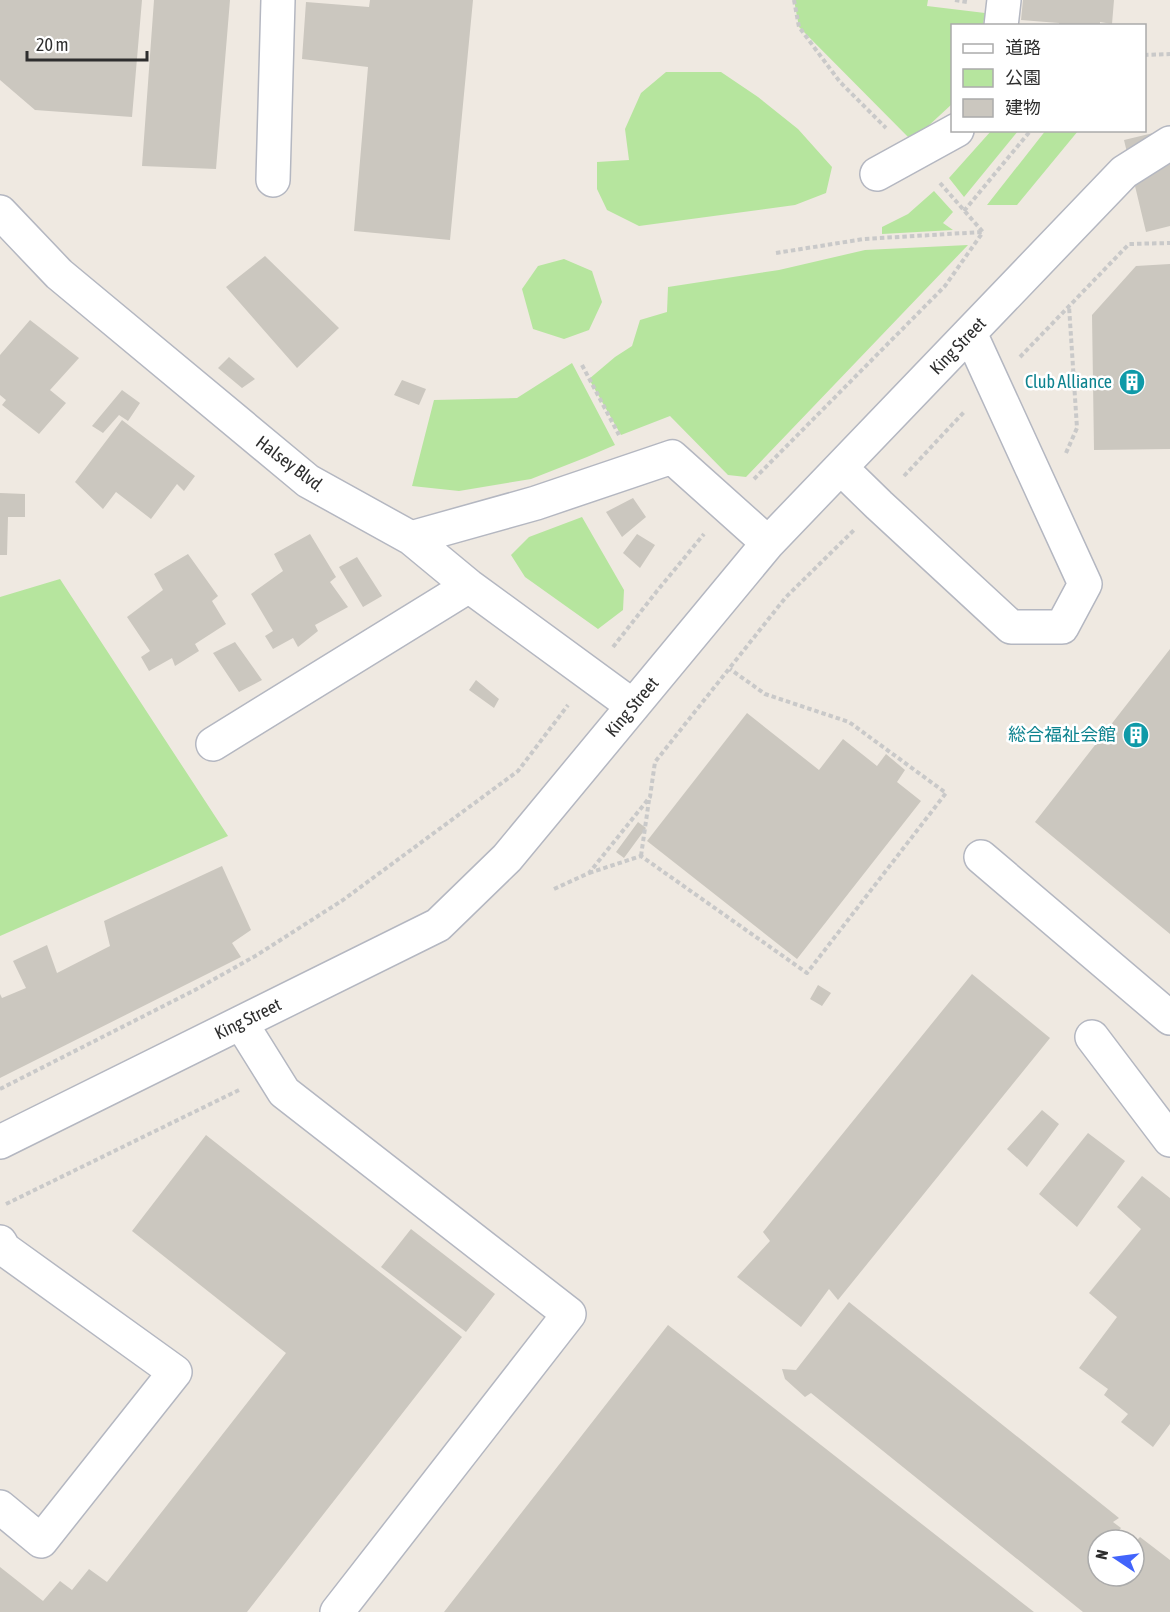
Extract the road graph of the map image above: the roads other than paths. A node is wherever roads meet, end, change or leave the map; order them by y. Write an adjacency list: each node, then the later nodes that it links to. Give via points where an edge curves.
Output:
1 (278, 0): 7 (street)
2 (1004, 0): 3 (street)
3 (1001, 24)
4 (953, 132): 6 (street)
5 (1170, 143): 9 (street, King Street, via 1125,172)
6 (877, 174)
7 (273, 180)
8 (0, 212): 11 (street, Halsey Blvd., via 59,274 308,481)
9 (970, 333): 10 (street, King Street); 10 (street, via 1085,584 1062,627 1011,627)
10 (841, 468): 12 (street, King Street)
11 (411, 538): 12 (street, via 672,457); 13 (street, Halsey Blvd.)
12 (768, 543): 14 (street, King Street)
13 (469, 586): 14 (street, Halsey Blvd.); 15 (street)
14 (633, 706): 18 (street, King Street, via 507,858 438,925)
15 (213, 744)
16 (981, 857): 17 (street)
17 (1170, 1018)
18 (241, 1023): 21 (street, King Street); 24 (street, via 284,1092 569,1314)
19 (1092, 1037): 20 (street)
20 (1170, 1140)
21 (0, 1142)
22 (0, 1242): 23 (street, via 4,1249 175,1372 41,1541)
23 (0, 1507)
24 (337, 1612)

